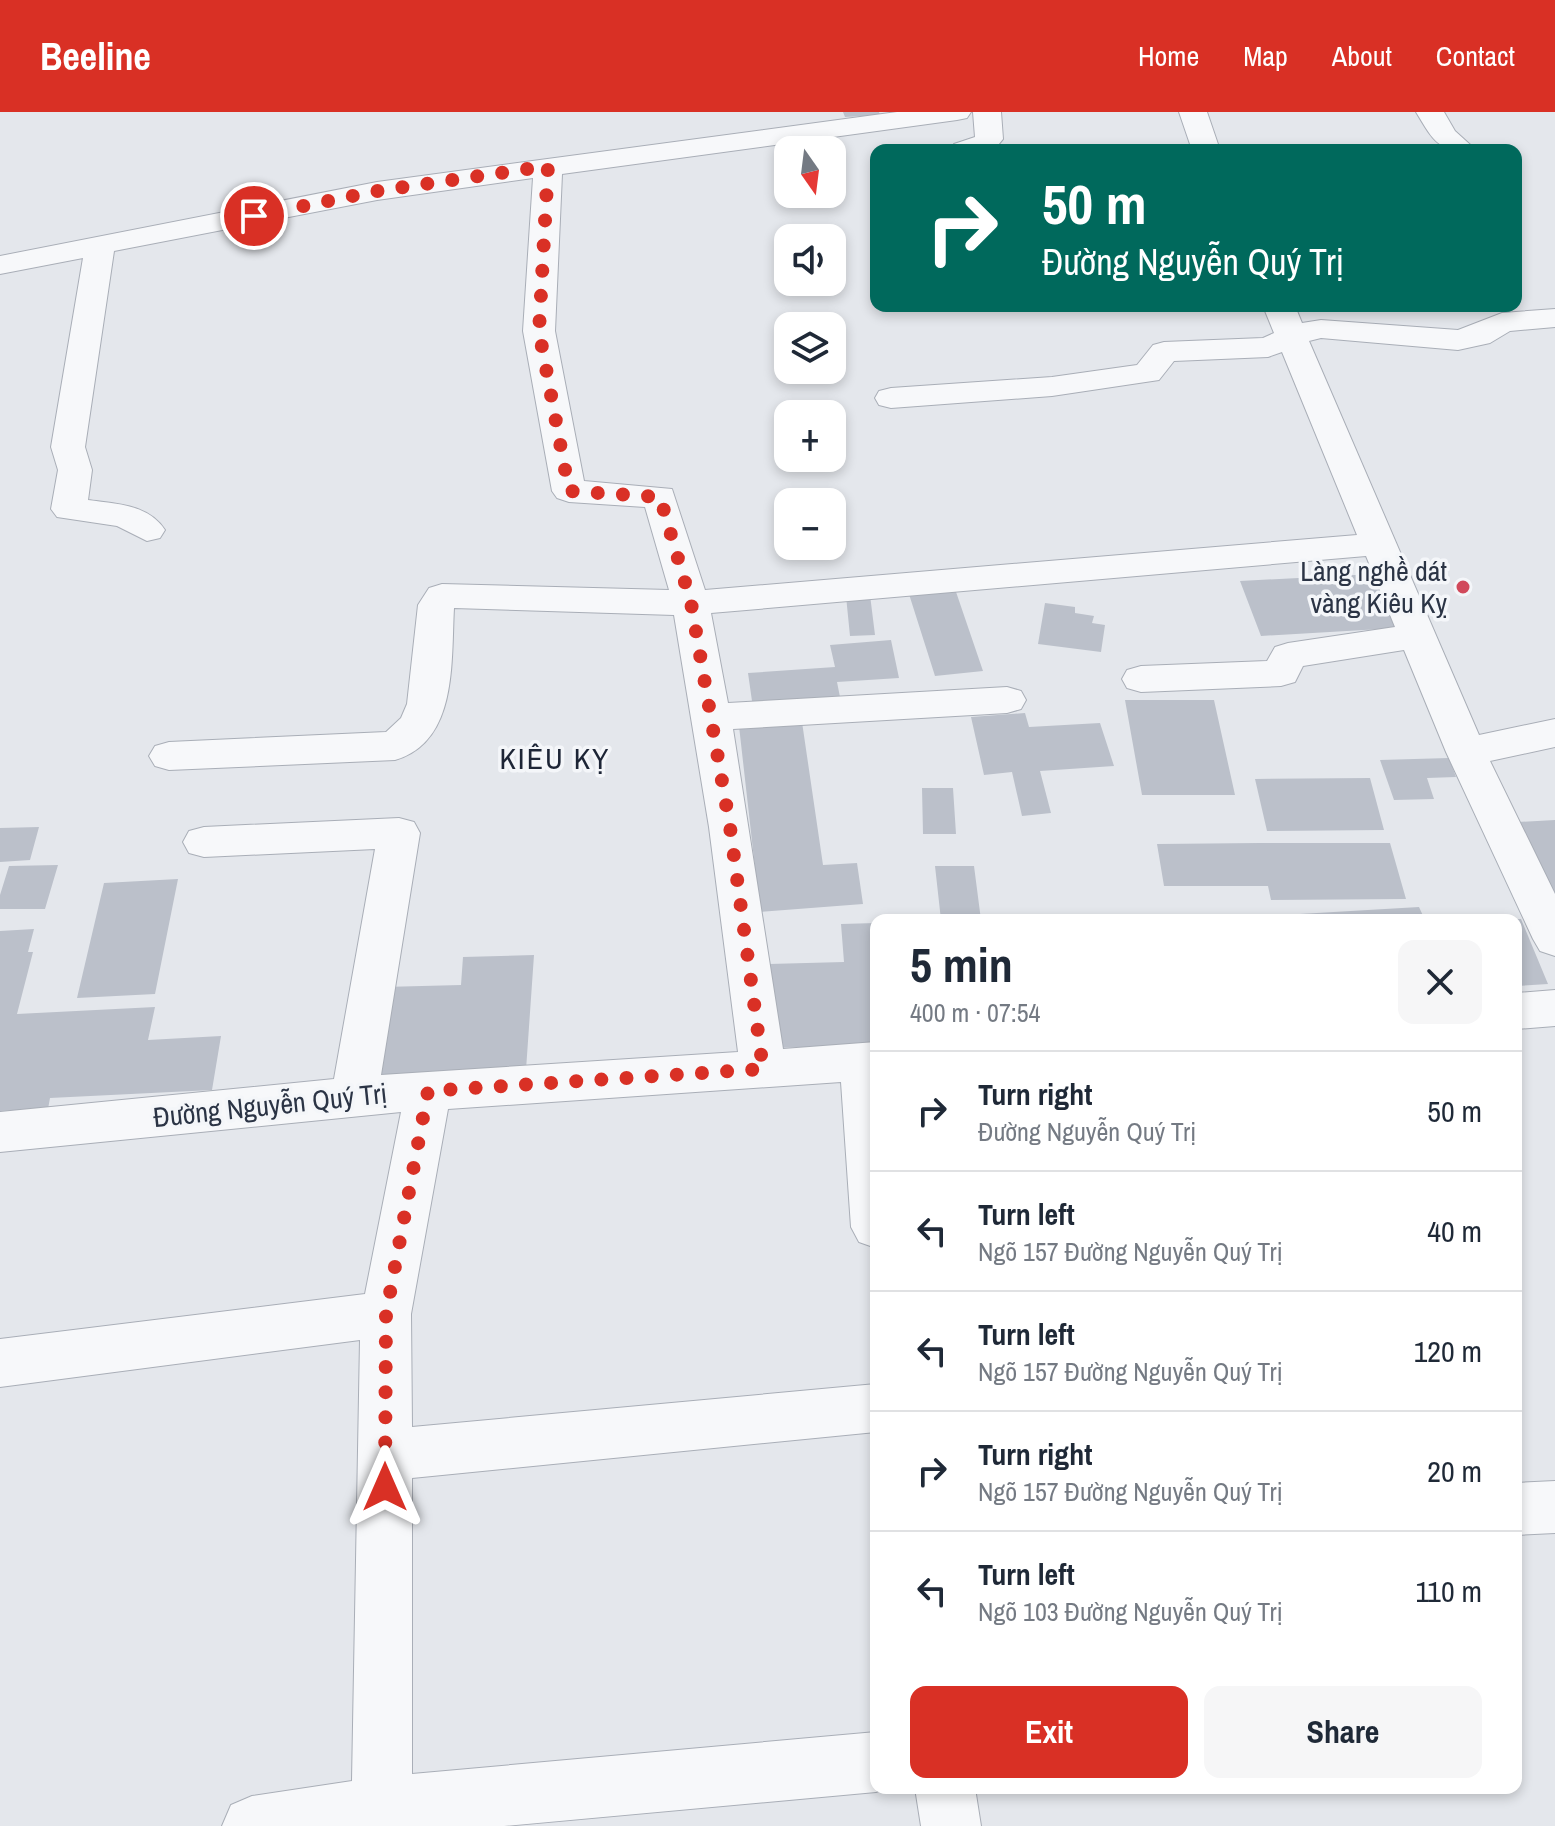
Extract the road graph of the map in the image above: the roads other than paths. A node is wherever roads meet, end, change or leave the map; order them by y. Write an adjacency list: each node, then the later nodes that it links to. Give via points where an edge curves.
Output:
1 (957, 112): 8 (street)
2 (987, 112): 5 (street, via 989,139)
3 (1193, 112): 6 (street)
4 (1430, 112): 7 (street)
5 (984, 144)
6 (1204, 144)
7 (1455, 144)
8 (548, 166): 9 (street, via 377,191); 16 (street, via 539,331 569,491 660,497)
9 (100, 248): 10 (street); 14 (street, via 68,447 77,474 69,509 126,516)
10 (0, 265)
11 (1555, 318): 12 (street, via 1502,322 1479,336 1458,340 1321,329 1300,333)
12 (1286, 322): 13 (street, via 1247,350 1164,352 1148,373 1042,389); 15 (street)
13 (891, 398)
14 (147, 530)
15 (1379, 544): 16 (street); 17 (street)
16 (691, 603): 20 (street); 23 (street, via 442,596 436,605 426,712 409,740 395,746)
17 (1416, 636): 18 (street, via 1288,656 1281,673); 22 (street)
18 (1141, 679)
19 (1007, 700): 20 (street)
20 (711, 717): 29 (street)
21 (1555, 733): 22 (street)
22 (1466, 752): 25 (street)
23 (169, 756)
24 (204, 842): 32 (street, via 399,833)
25 (1555, 939)
26 (1555, 1008): 27 (street)
27 (1522, 1011)
28 (869, 1061): 29 (street, Đường Nguyễn Quý Trị); 30 (street)
29 (763, 1069): 31 (street, Đường Nguyễn Quý Trị)
30 (870, 1086)
31 (428, 1091): 32 (street, Đường Nguyễn Quý Trị); 34 (street)
32 (354, 1096): 33 (street, Đường Nguyễn Quý Trị)
33 (0, 1132)
34 (386, 1314): 35 (street); 37 (street)
35 (0, 1363)
36 (870, 1409): 37 (street)
37 (385, 1455): 42 (street)
38 (1555, 1507): 39 (street)
39 (1522, 1509)
40 (870, 1763): 42 (street)
41 (946, 1794): 44 (street)
42 (382, 1807): 43 (street)
43 (252, 1826)
44 (951, 1826)

